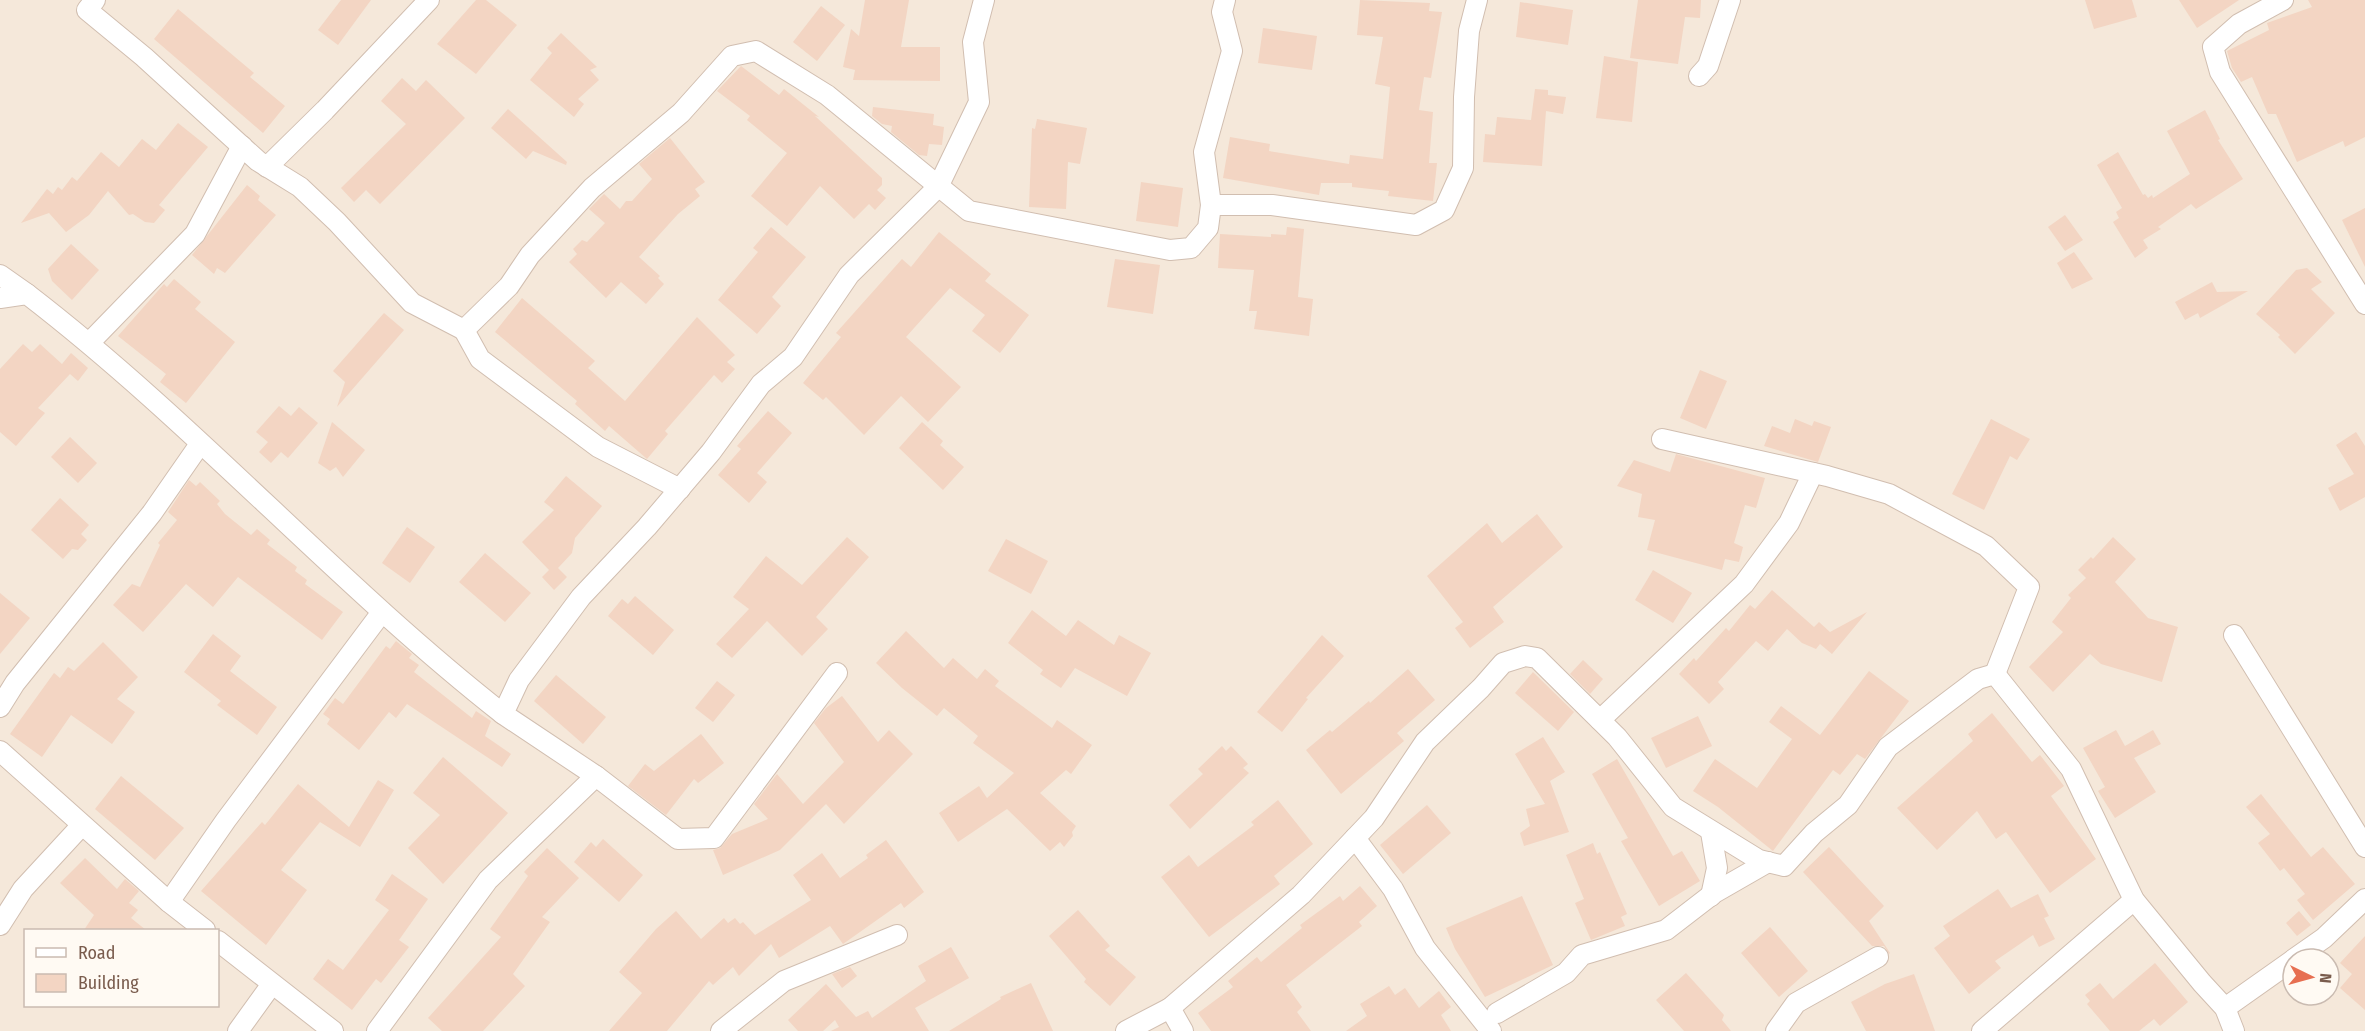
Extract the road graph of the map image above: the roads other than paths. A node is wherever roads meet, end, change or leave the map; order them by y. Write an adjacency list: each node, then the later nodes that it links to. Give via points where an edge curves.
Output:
1 (95, 0): 9 (street, via 87,10)
2 (429, 0): 10 (street)
3 (984, 0): 11 (street, via 973,42 979,102)
4 (1225, 0): 12 (street, via 1222,12 1232,51 1204,152)
5 (1477, 0): 12 (street, via 1469,31 1463,168 1444,210 1416,225 1272,205)
6 (1730, 0): 8 (street, via 1708,66)
7 (2283, 0): 16 (street, via 2239,24 2213,47 2220,72)
8 (1699, 76)
9 (242, 147): 10 (street); 18 (street, via 195,234)
10 (267, 167): 17 (street, via 300,187 412,303)
11 (938, 188): 12 (street, via 969,211 1170,250 1191,248 1197,242 1208,228); 17 (street, via 827,95 756,51 732,56 681,113 592,188 530,255 509,286); 22 (street, via 849,275 793,357 761,384)
12 (1211, 205)
13 (0, 275): 14 (street)
14 (27, 294): 15 (street); 18 (street)
15 (0, 298)
16 (2365, 304)
17 (464, 330): 22 (street, via 480,359 598,447)
18 (90, 342): 20 (street)
19 (1662, 439): 21 (street)
20 (200, 444): 23 (street); 27 (street, via 152,513)
21 (1813, 473): 26 (street, via 1890,494 1986,546 2029,587); 29 (street, via 1789,523 1744,584)
22 (680, 489): 28 (street, via 581,597 519,680)
23 (382, 612): 28 (street); 40 (street)
24 (2234, 635): 35 (street)
25 (837, 673): 31 (street, via 714,838 678,839)
26 (1995, 674): 36 (street, via 1978,679 1888,747 1848,805 1814,833 1784,866); 39 (street, via 2070,769)
27 (0, 707)
28 (503, 714): 31 (street)
29 (1600, 720): 33 (street, via 1673,807); 34 (street, via 1538,658 1525,656 1503,663 1425,742 1374,819)
30 (0, 752): 32 (street)
31 (596, 776): 54 (street, via 488,880)
32 (82, 825): 40 (street); 41 (street, via 23,889)
33 (1711, 832): 36 (street); 37 (street, via 1717,868)
34 (1355, 838): 49 (street, via 1301,895); 51 (street, via 1393,889 1425,948)
35 (2365, 847)
36 (1768, 862): 37 (street)
37 (1711, 896): 51 (street, via 1666,930 1582,956 1566,973)
38 (2365, 899): 45 (street)
39 (2134, 900): 50 (street); 59 (street)
40 (169, 902): 42 (street)
41 (0, 925)
42 (204, 929)
43 (897, 935): 55 (street, via 784,981)
44 (219, 942): 48 (street)
45 (2311, 947)
46 (1878, 957): 58 (street, via 1796,1003)
47 (2281, 968): 50 (street)
48 (272, 984): 52 (street); 53 (street)
49 (1170, 1008): 56 (street); 57 (street)
50 (2225, 1008): 60 (street)
51 (1494, 1022)
52 (238, 1031)
53 (333, 1031)
54 (377, 1031)
55 (721, 1031)
56 (1126, 1031)
57 (1182, 1031)
58 (1776, 1031)
59 (1982, 1031)
60 (2234, 1031)

